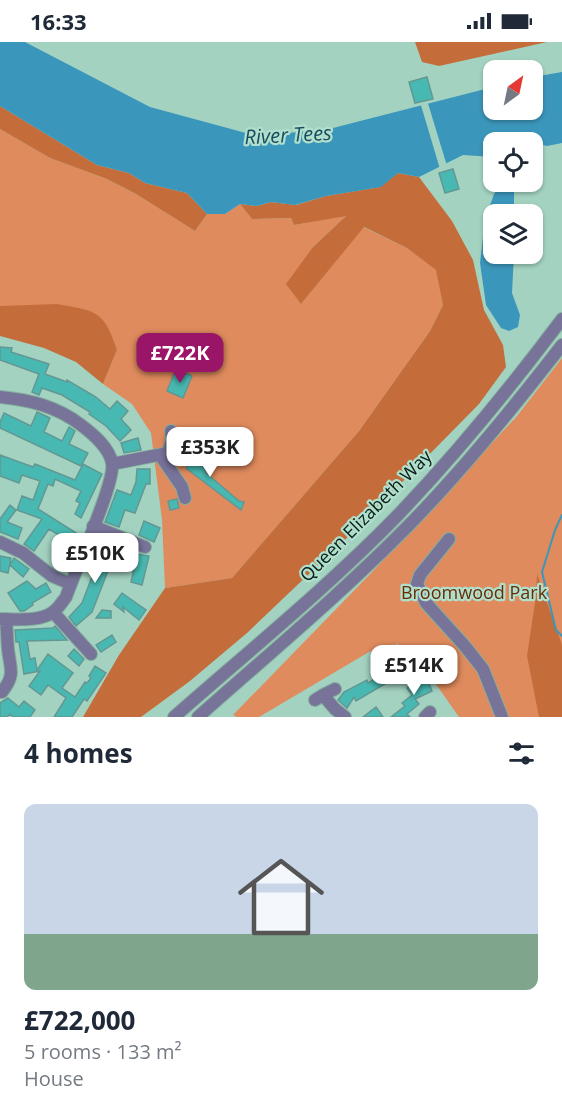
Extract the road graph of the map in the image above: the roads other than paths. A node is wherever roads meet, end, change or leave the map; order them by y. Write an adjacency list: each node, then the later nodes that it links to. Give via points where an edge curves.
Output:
1 (562, 319): 18 (street, Queen Elizabeth Way, via 512,386 397,515)
2 (562, 345): 19 (street, Queen Elizabeth Way, via 470,458 408,526)
3 (0, 397): 6 (street, via 36,402 68,416 104,446)
4 (171, 430): 5 (street, via 168,453)
5 (160, 455): 6 (street); 7 (street)
6 (112, 464): 8 (street, via 109,485)
7 (185, 498)
8 (93, 526): 11 (street); 12 (street)
9 (449, 539): 21 (street, via 417,584 426,603 483,669)
10 (0, 542): 12 (street)
11 (145, 547)
12 (70, 584): 13 (street, via 66,597)
13 (53, 612): 14 (street, via 42,618); 15 (street)
14 (3, 619): 16 (street, via 12,666 10,682)
15 (92, 654)
16 (2, 692)
17 (325, 694): 20 (street)
18 (174, 717)
19 (198, 717)
20 (345, 717)
21 (502, 717)

